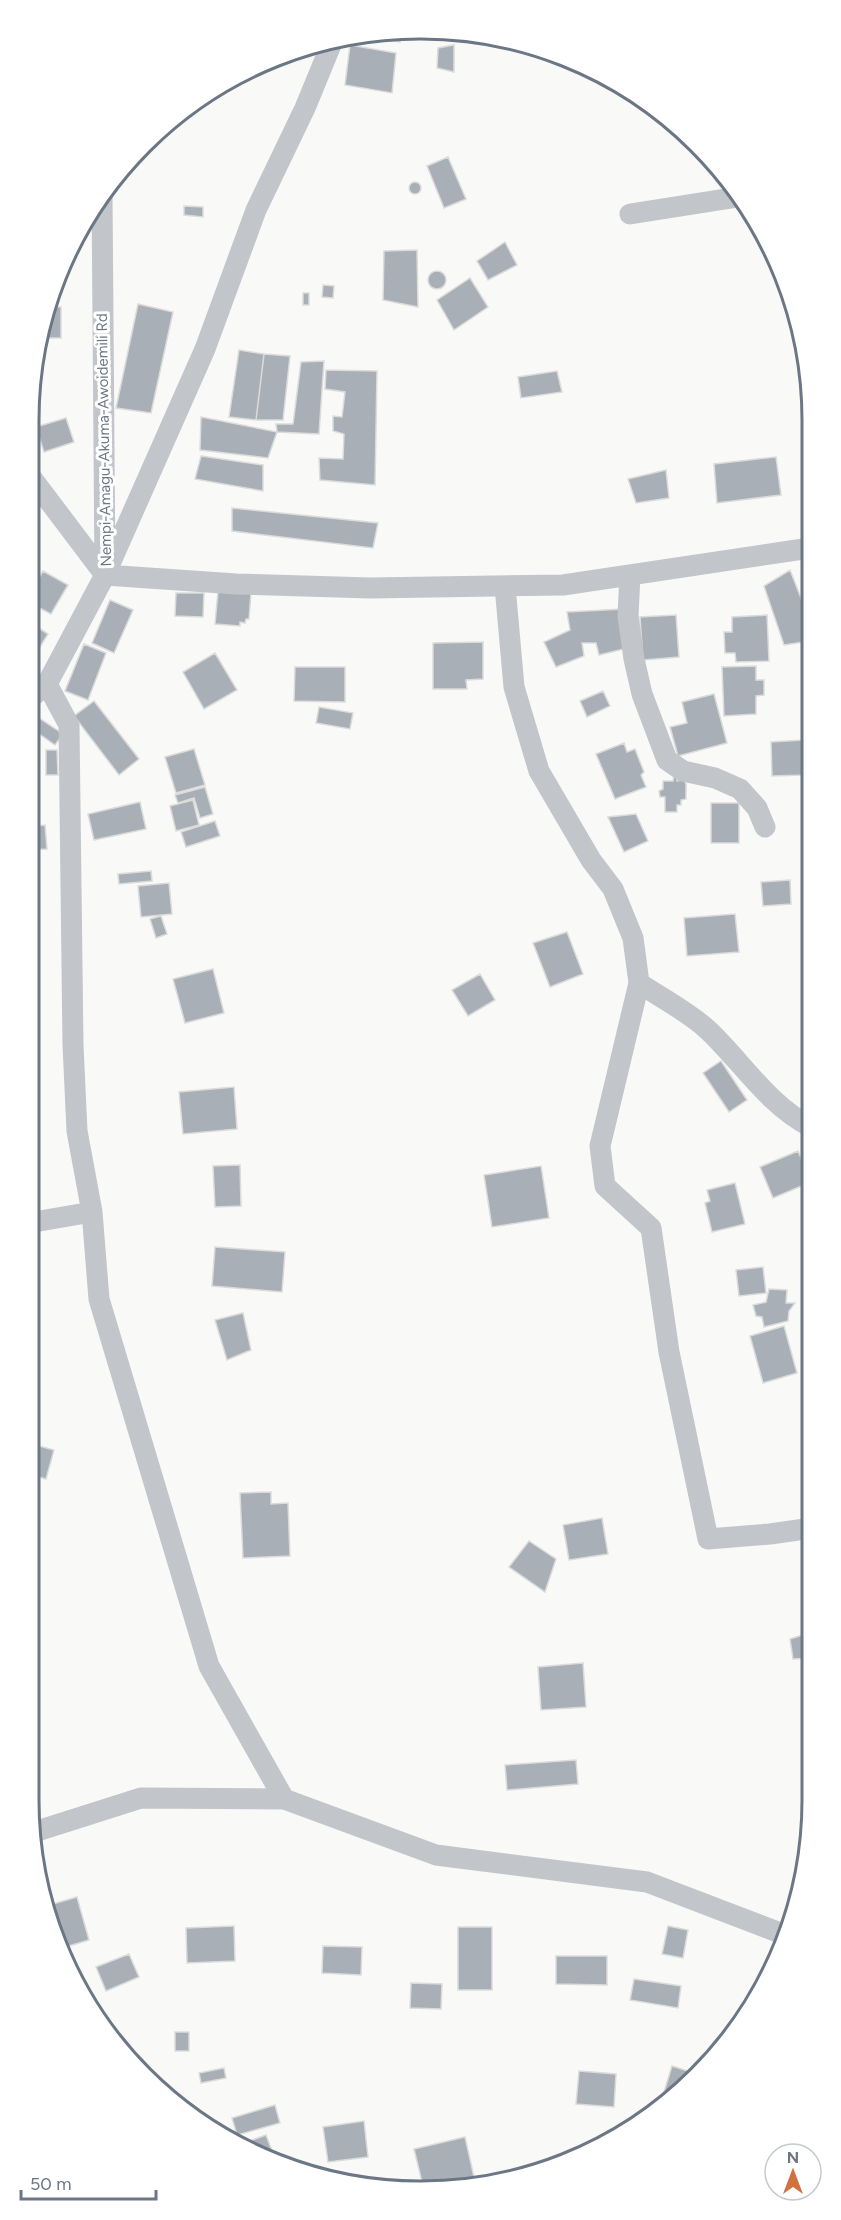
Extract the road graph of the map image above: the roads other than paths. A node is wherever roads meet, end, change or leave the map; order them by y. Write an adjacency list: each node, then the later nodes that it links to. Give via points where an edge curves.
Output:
1 (329, 50): 7 (street, via 256,210 205,349)
2 (730, 198): 4 (street)
3 (102, 210): 7 (street, Nempi-Amagu-Akuma-Awoidemili Rd)
4 (630, 214)
5 (39, 488): 7 (street)
6 (802, 549): 8 (street)
7 (105, 575): 9 (street, via 370,588); 10 (street, Nempi-Amagu-Akuma-Awoidemili Rd)
8 (630, 575): 9 (street, via 563,585); 12 (street, via 628,616 634,658 642,694 667,760 683,771 740,789 757,808)
9 (505, 586): 13 (street, via 514,687 539,771 591,860 613,889 633,938)
10 (47, 684): 11 (street, Nempi-Amagu-Akuma-Awoidemili Rd); 15 (street, via 69,725 77,1131)
11 (39, 691)
12 (765, 827)
13 (639, 983): 14 (street, via 706,1028 768,1095); 17 (street, via 600,1146 605,1186 651,1228 669,1352 708,1539)
14 (802, 1122)
15 (92, 1212): 16 (street); 18 (street, via 99,1299 208,1666)
16 (39, 1221)
17 (802, 1529)
18 (284, 1799): 19 (street, via 141,1798); 20 (street, via 436,1855 647,1882)
19 (40, 1830)
20 (778, 1932)

